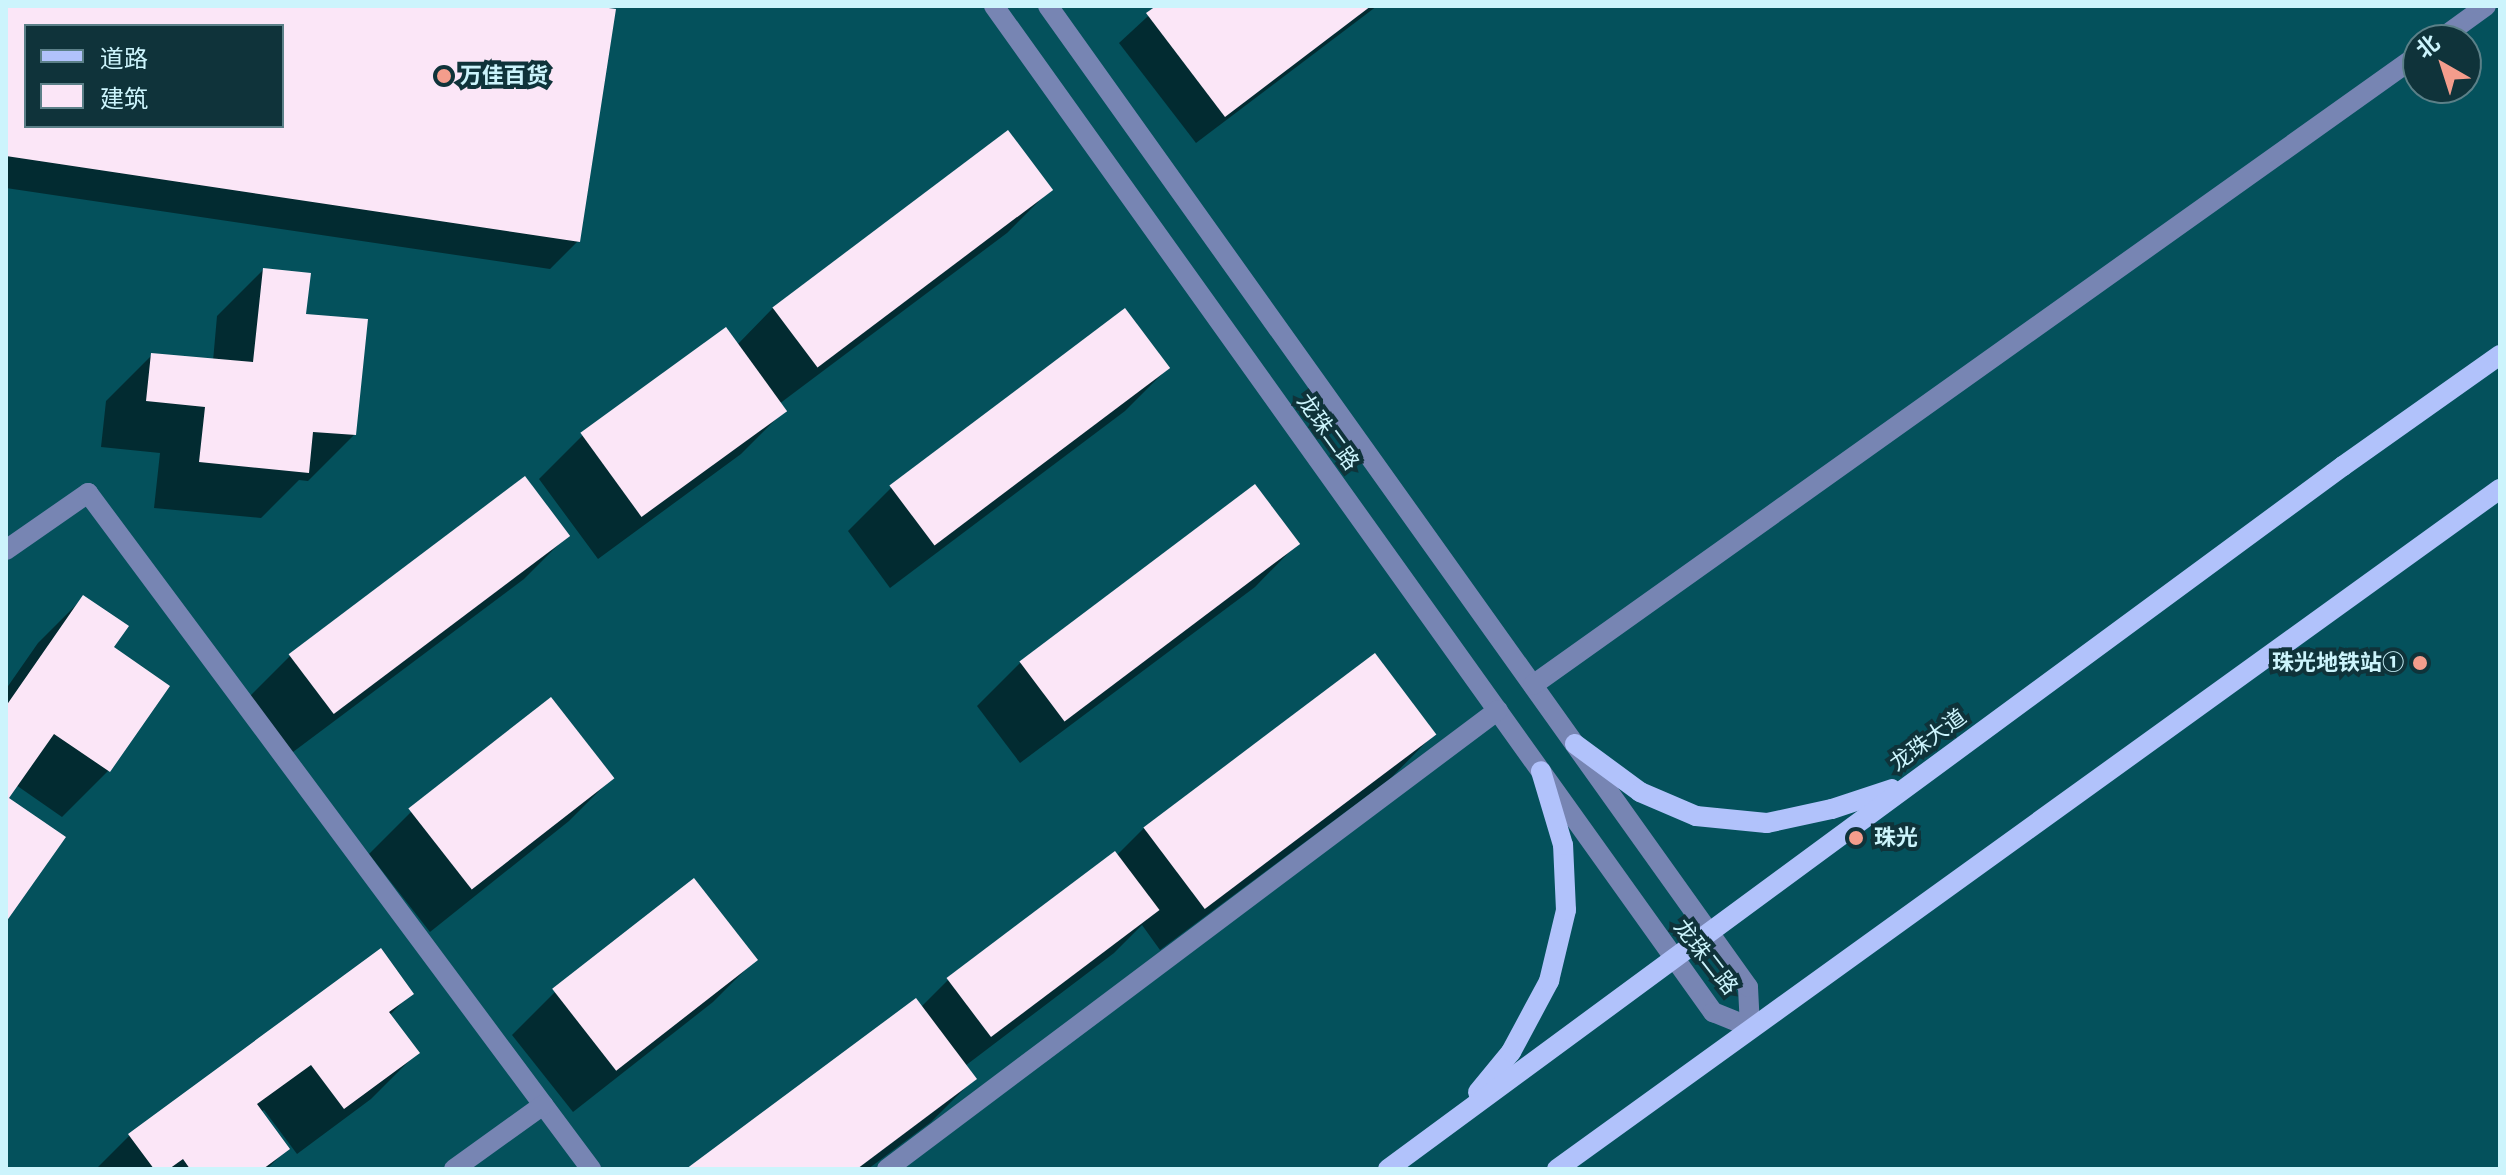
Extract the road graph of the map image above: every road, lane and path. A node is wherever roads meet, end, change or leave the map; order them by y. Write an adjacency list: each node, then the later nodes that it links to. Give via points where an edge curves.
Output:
1 (994, 6): 10 (street, 龙珠二路)
2 (1048, 6): 9 (street, 龙珠二路)
3 (2486, 6): 4 (street)
4 (2461, 24)
5 (2402, 66): 9 (street)
6 (2500, 355): 13 (main road, 龙珠大道)
7 (2500, 489): 16 (main road)
8 (6, 550): 17 (street, via 88,493)
9 (1533, 685): 11 (street, 龙珠二路)
10 (1498, 710): 12 (street, 龙珠二路); 21 (street)
11 (1575, 744): 13 (main road, via 1640,792 1696,816 1767,823 1832,809); 14 (street, 龙珠二路)
12 (1541, 771): 15 (street, 龙珠二路); 18 (main road, via 1563,845 1566,910 1549,981 1511,1052)
13 (1911, 782): 14 (main road, 龙珠大道)
14 (1708, 931): 15 (main road, 龙珠大道); 16 (street, 龙珠二路, via 1748,987)
15 (1674, 957): 16 (street, 龙珠二路, via 1713,1012); 18 (main road, 龙珠大道)
16 (1750, 1027): 23 (main road)
17 (543, 1105): 19 (street); 20 (street)
18 (1455, 1119): 22 (main road, 龙珠大道)
19 (454, 1169)
20 (591, 1169)
21 (887, 1169)
22 (1388, 1169)
23 (1557, 1169)

